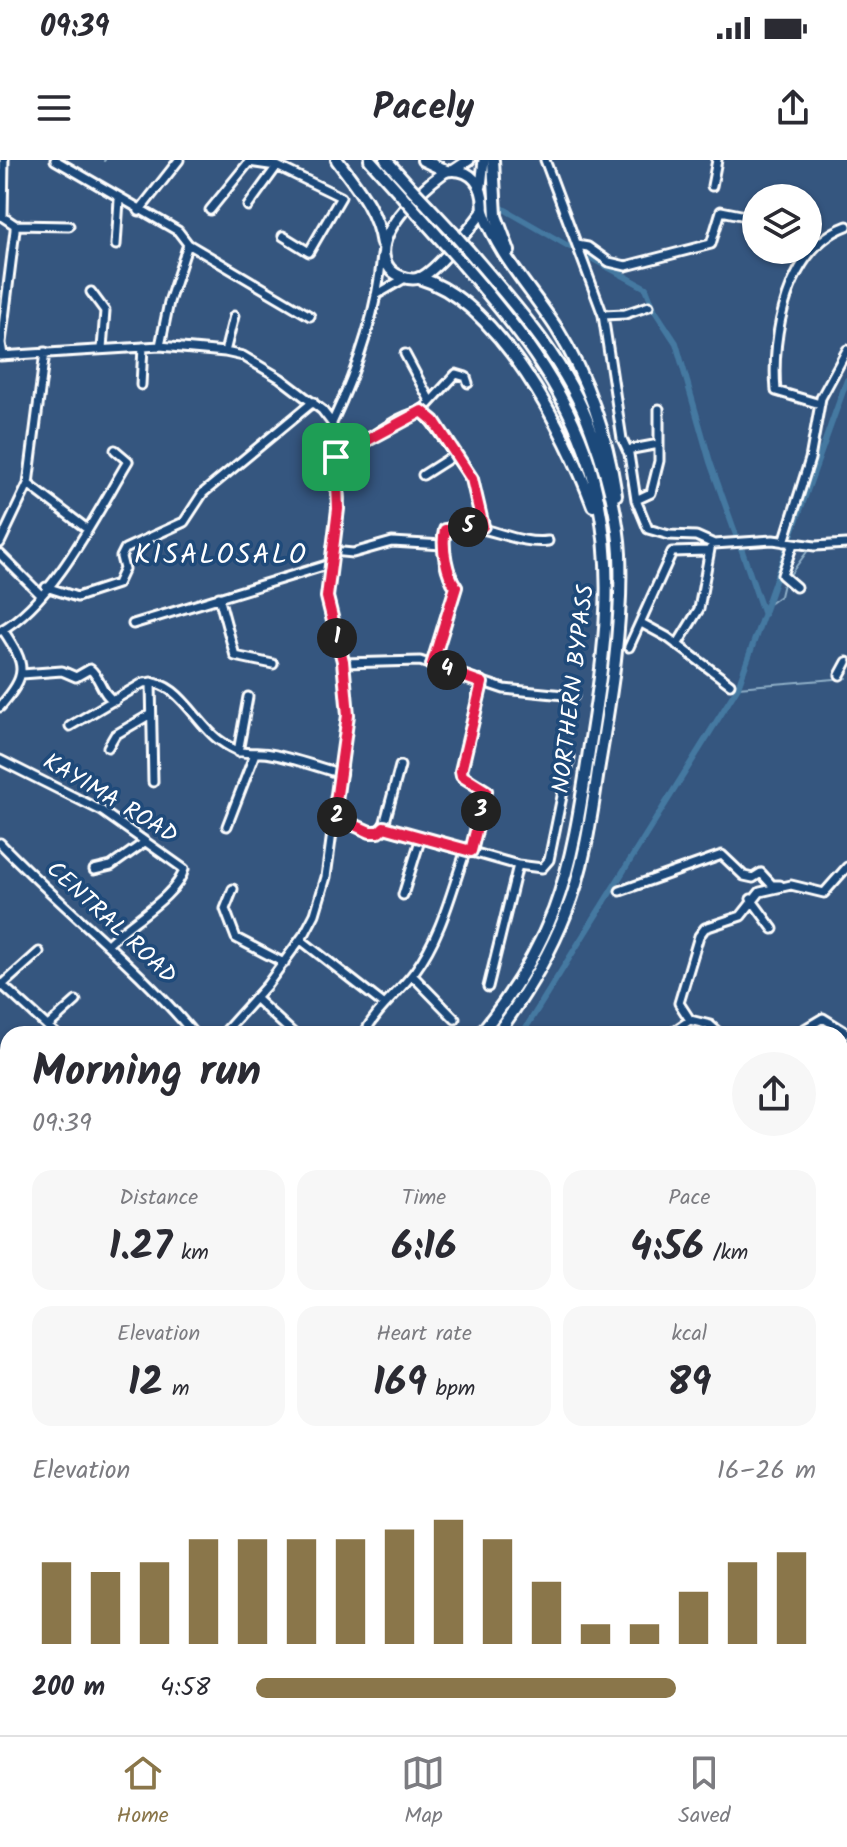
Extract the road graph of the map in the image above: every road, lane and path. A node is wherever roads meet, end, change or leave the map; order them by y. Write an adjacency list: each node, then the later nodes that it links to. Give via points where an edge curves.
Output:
1 (4, 160): 15 (street)
2 (55, 160): 18 (street)
3 (179, 160): 21 (street)
4 (337, 160): 33 (highway, via 369,203)
5 (370, 160): 71 (highway, NORTHERN BYPASS, bridge, via 517,328 561,397 588,462)
6 (386, 160): 70 (highway, NORTHERN BYPASS, bridge, via 527,320 573,391 591,429)
7 (423, 160): 14 (highway)
8 (469, 160): 14 (main road)
9 (484, 160): 16 (main road)
10 (493, 160): 35 (highway, via 496,216)
11 (545, 160): 32 (street)
12 (717, 160): 17 (street)
13 (276, 164): 19 (street); 20 (street, via 249,162); 28 (street, via 341,197 309,252)
14 (450, 170): 16 (main road, via 463,171); 33 (main road, via 387,231)
15 (1, 180): 24 (street)
16 (481, 186): 22 (main road)
17 (712, 186)
18 (119, 200): 21 (street); 31 (street)
19 (248, 206)
20 (210, 210)
21 (139, 211): 30 (street, via 178,231)
22 (483, 211): 35 (highway, via 493,238); 37 (main road)
23 (742, 215): 32 (street, via 721,211 711,244 635,265 613,264)
24 (2, 218): 25 (street)
25 (15, 225): 26 (street); 51 (street)
26 (69, 226)
27 (847, 226): 29 (street)
28 (283, 236)
29 (822, 240)
30 (188, 244): 43 (street); 44 (street)
31 (116, 245)
32 (577, 245): 41 (street)
33 (382, 249): 36 (main road, via 391,270); 39 (street)
34 (804, 264): 56 (street, via 775,348 776,389)
35 (519, 274): 70 (highway, via 559,332 590,397 611,467)
36 (405, 278): 37 (main road); 39 (street)
37 (419, 278): 71 (highway, via 448,291 470,310 536,387 577,464)
38 (91, 292): 46 (street, via 105,311)
39 (376, 295): 59 (street)
40 (649, 306): 41 (street)
41 (603, 315): 61 (street)
42 (234, 316): 49 (street)
43 (310, 316)
44 (160, 346): 45 (street); 49 (street)
45 (143, 347): 46 (street); 53 (street)
46 (102, 348): 48 (street)
47 (847, 350): 56 (street)
48 (45, 352): 51 (street); 66 (street)
49 (225, 352): 55 (street, via 258,364)
50 (405, 354): 54 (street)
51 (2, 355)
52 (468, 383): 54 (street, via 456,374)
53 (141, 385)
54 (429, 399): 58 (street)
55 (313, 402): 59 (street); 84 (street, via 203,493 180,524 123,551 123,574 114,586 77,597)
56 (820, 404): 73 (street, via 810,459)
57 (659, 409): 60 (street)
58 (422, 411): 63 (street); 64 (street)
59 (332, 423): 64 (street)
60 (659, 444): 61 (street); 67 (street, via 654,488)
61 (627, 448): 67 (street)
62 (115, 450): 69 (street, via 128,461)
63 (456, 454): 65 (street); 68 (street, via 474,484)
64 (336, 457): 79 (street, via 338,509)
65 (423, 475)
66 (28, 484): 69 (street); 74 (street)
67 (636, 500): 75 (street, via 648,529)
68 (483, 526): 72 (street, via 495,535); 78 (street, via 447,528)
69 (87, 529): 84 (street, via 74,555)
70 (617, 531): 148 (highway, NORTHERN BYPASS, via 618,625 585,845 562,923)
71 (604, 534): 147 (highway, NORTHERN BYPASS, via 609,588 605,648 564,879 530,961)
72 (548, 541)
73 (784, 542): 75 (street); 76 (street)
74 (0, 543)
75 (714, 544): 80 (street)
76 (793, 544): 77 (street); 83 (street, via 785,578)
77 (847, 544)
78 (443, 545): 79 (street, via 392,542 353,553); 94 (street, via 449,578 456,587)
79 (332, 551): 82 (street)
80 (707, 551): 87 (street, via 672,552); 89 (street, via 699,609)
81 (0, 554): 84 (street)
82 (330, 564): 85 (street); 92 (street, via 327,603)
83 (796, 587)
84 (43, 590): 88 (street)
85 (219, 597): 86 (street); 93 (street, via 235,656)
86 (133, 624)
87 (643, 624): 89 (street); 90 (street)
88 (1, 630): 95 (street, via 19,655)
89 (677, 645): 99 (street)
90 (629, 647)
91 (847, 662): 96 (street)
92 (343, 663): 94 (street); 112 (street, via 348,715)
93 (273, 664)
94 (432, 665): 98 (street)
95 (22, 674): 102 (street, via 62,671 76,677 90,669); 103 (street)
96 (840, 675)
97 (151, 682): 102 (street); 104 (street); 107 (street, via 178,697 211,734)
98 (482, 683): 100 (street); 120 (street, via 461,771 486,791)
99 (730, 684)
100 (574, 696)
101 (248, 697): 107 (street)
102 (115, 701): 105 (street)
103 (0, 707)
104 (151, 714): 106 (street, via 115,735); 113 (street)
105 (70, 726)
106 (108, 747)
107 (238, 752): 108 (street)
108 (254, 756): 112 (street, via 272,754); 115 (street)
109 (570, 757): 121 (street, via 549,860 542,868)
110 (0, 760): 118 (street, KAYIMA ROAD, via 102,811)
111 (400, 766): 116 (street)
112 (341, 774): 114 (street)
113 (153, 782)
114 (334, 816): 116 (street, via 370,832); 130 (street, via 323,892)
115 (227, 826)
116 (384, 827): 117 (street)
117 (421, 837): 120 (street); 127 (street)
118 (145, 842): 123 (street, via 111,866); 131 (street, KAYIMA ROAD, via 182,867 183,875)
119 (0, 843): 131 (street, CENTRAL ROAD)
120 (468, 850): 121 (street); 134 (street, via 447,911)
121 (518, 865): 136 (street)
122 (847, 867): 124 (street, via 821,894)
123 (94, 870)
124 (791, 885): 126 (street, via 772,885 761,873 744,876 722,855); 128 (street)
125 (233, 889): 133 (street, via 225,909 236,938)
126 (620, 891)
127 (403, 895)
128 (751, 899): 129 (street); 141 (street, via 741,916 705,928 699,936 679,1003)
129 (773, 929)
130 (301, 940): 133 (street); 139 (street)
131 (107, 945): 143 (street, CENTRAL ROAD)
132 (39, 952): 135 (street)
133 (284, 963): 137 (street)
134 (412, 975): 139 (street); 140 (street)
135 (1, 985): 142 (street)
136 (488, 987)
137 (255, 998): 144 (street); 145 (street)
138 (76, 1001): 142 (street)
139 (382, 1003): 146 (street)
140 (455, 1019)
141 (690, 1020): 149 (street); 150 (street)
142 (48, 1026)
143 (187, 1026)
144 (230, 1026)
145 (285, 1026)
146 (369, 1026)
147 (487, 1026)
148 (502, 1026)
149 (681, 1026)
150 (711, 1026)
151 (810, 1026): 152 (street, via 823,1018)
152 (838, 1026)

